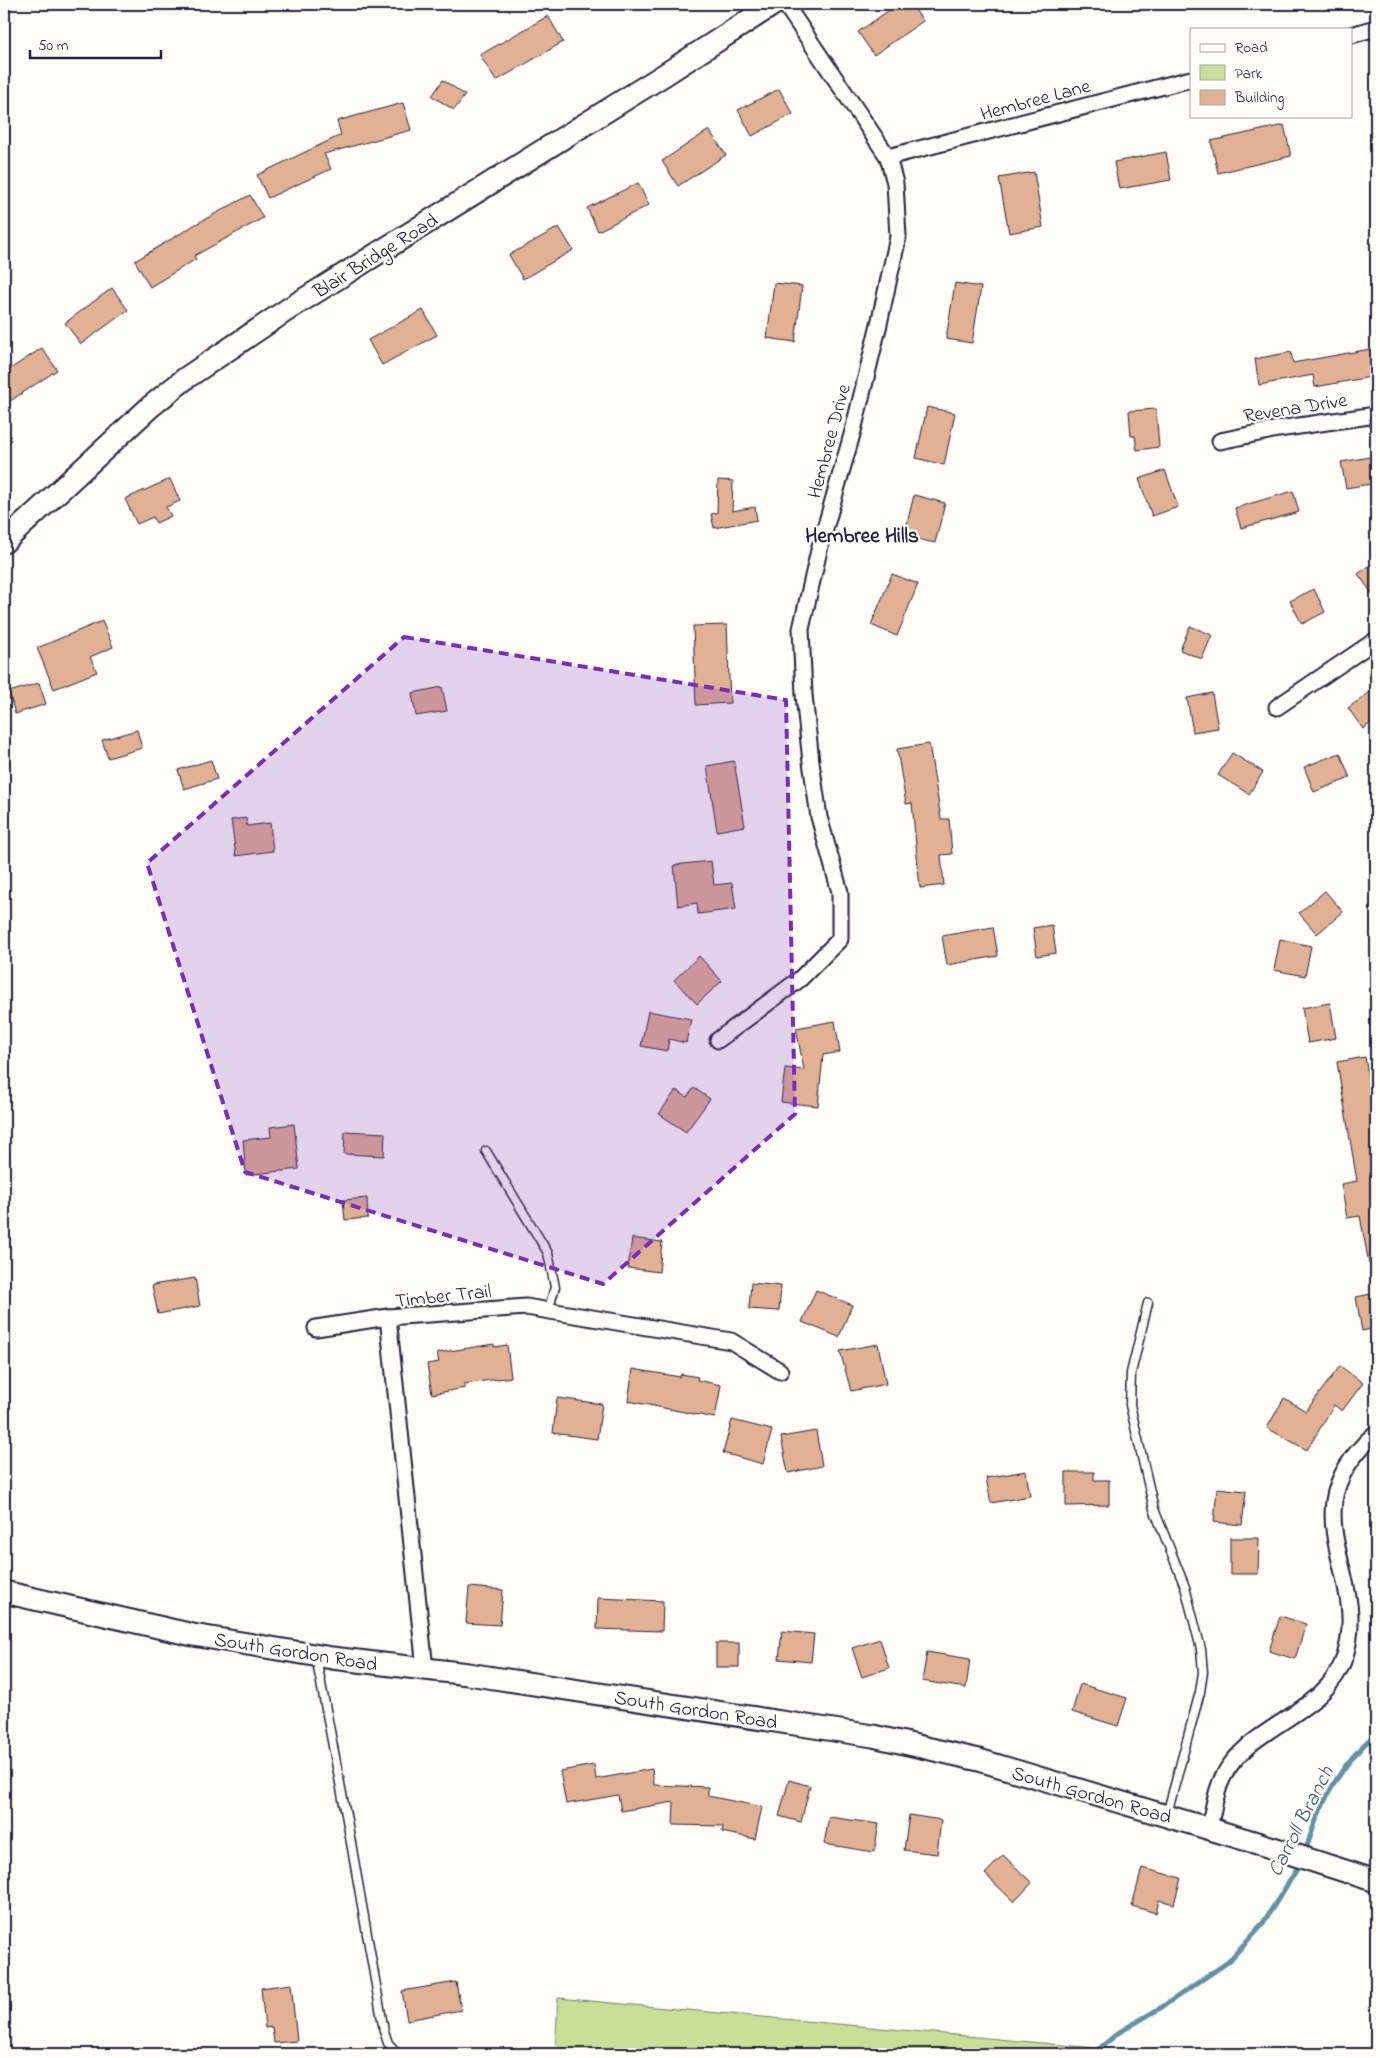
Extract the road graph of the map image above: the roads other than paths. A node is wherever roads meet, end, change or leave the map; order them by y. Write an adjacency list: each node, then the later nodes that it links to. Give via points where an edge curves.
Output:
1 (774, 4): 9 (street, Blair Bridge Road, via 664,76 298,302 186,378 150,407)
2 (785, 4): 6 (street, Hembree Drive)
3 (1376, 28): 4 (street)
4 (1352, 35)
5 (1190, 79): 6 (street, Hembree Lane)
6 (888, 157): 12 (street, Hembree Drive, via 895,183 898,237 801,629 811,762 819,817 840,892 840,939 800,980)
7 (1376, 415): 8 (street, Revena Drive)
8 (1220, 440)
9 (4, 542)
10 (1376, 640): 11 (street)
11 (1277, 707)
12 (718, 1040)
13 (486, 1152): 15 (lane, via 548,1253 555,1287)
14 (1148, 1303): 23 (lane, via 1131,1373 1130,1405 1154,1509 1185,1587 1201,1649 1203,1672)
15 (548, 1311): 16 (street, Timber Trail, via 526,1307); 18 (street, Timber Trail, via 731,1341)
16 (388, 1318): 17 (street); 22 (street, Timber Trail)
17 (316, 1328)
18 (780, 1370)
19 (1376, 1434): 24 (street, via 1349,1462 1333,1507 1333,1530 1350,1613 1350,1637 1345,1658 1334,1681 1238,1757 1222,1777)
20 (4, 1592): 21 (street, South Gordon Road, via 193,1635)
21 (315, 1655): 22 (street, South Gordon Road); 26 (lane, via 384,2031 388,2043)
22 (425, 1669): 23 (street, South Gordon Road, via 873,1736 979,1760)
23 (1166, 1816): 24 (street, South Gordon Road)
24 (1209, 1828): 25 (street, South Gordon Road)
25 (1376, 1881)
26 (398, 2054)

